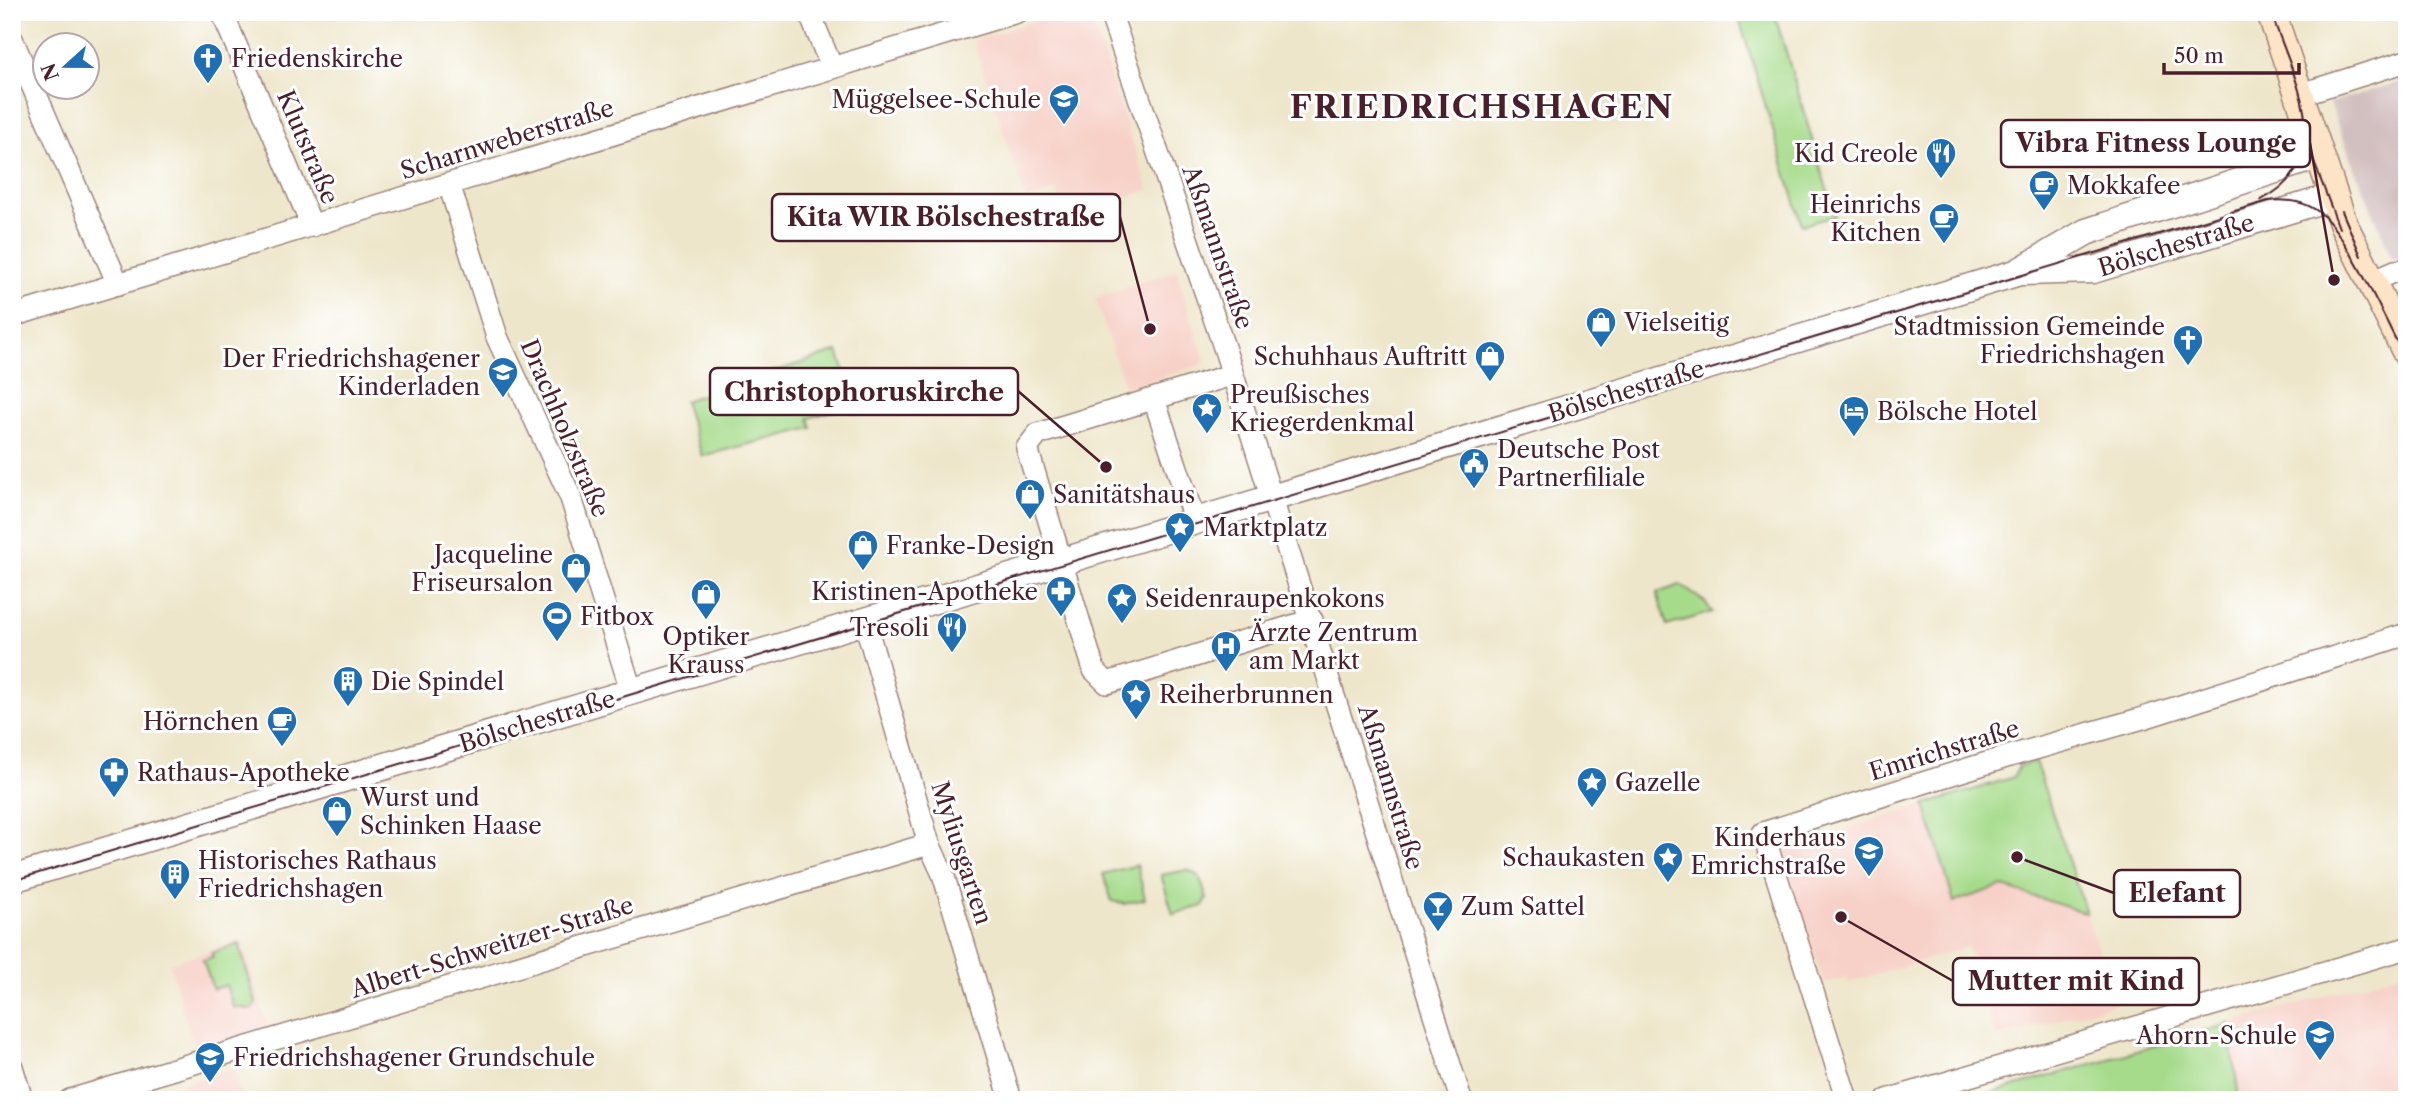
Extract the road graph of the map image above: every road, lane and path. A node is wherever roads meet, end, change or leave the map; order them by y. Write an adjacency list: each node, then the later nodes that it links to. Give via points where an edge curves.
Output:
1 (222, 12): 13 (street, Klutstraße)
2 (808, 12): 8 (street)
3 (1017, 12): 8 (street, Scharnweberstraße)
4 (1110, 12): 20 (street, Aßmannstraße)
5 (2271, 12): 9 (main road)
6 (12, 39): 17 (street)
7 (2407, 61): 9 (street)
8 (832, 68): 11 (street, Scharnweberstraße)
9 (2298, 95): 10 (main road)
10 (2318, 156): 12 (main road); 15 (street, Bölschestraße, via 2086,232)
11 (449, 184): 13 (street, Scharnweberstraße); 28 (street, Drachholzstraße, via 486,306 571,498)
12 (2332, 197): 15 (street, Bölschestraße, via 2093,270); 16 (main road)
13 (312, 226): 17 (street, Scharnweberstraße)
14 (2407, 270): 16 (street)
15 (2017, 273): 22 (street, Bölschestraße)
16 (2370, 282): 19 (main road)
17 (118, 285): 18 (street, Scharnweberstraße)
18 (12, 316)
19 (2407, 353)
20 (1231, 375): 21 (street); 22 (street, Aßmannstraße)
21 (1154, 398): 23 (street); 24 (street, via 1038,434 1027,448)
22 (1272, 499): 23 (street, Bölschestraße); 25 (street, Aßmannstraße)
23 (1195, 522): 24 (street, Bölschestraße)
24 (1063, 562): 25 (street, via 1094,670 1107,683); 26 (street, Bölschestraße)
25 (1312, 621): 36 (street, Aßmannstraße)
26 (865, 622): 28 (street, Bölschestraße); 29 (street, Myliusgarten)
27 (2407, 634): 37 (street, Emrichstraße, via 1763,832)
28 (632, 693): 30 (street, Bölschestraße)
29 (929, 844): 34 (street, Albert-Schweitzer-Straße); 35 (street, Myliusgarten, via 943,874)
30 (12, 879)
31 (2407, 948): 38 (street)
32 (12, 1067): 33 (street)
33 (22, 1100)
34 (71, 1100)
35 (1011, 1100)
36 (1461, 1100)
37 (1847, 1100)
38 (1887, 1100)

